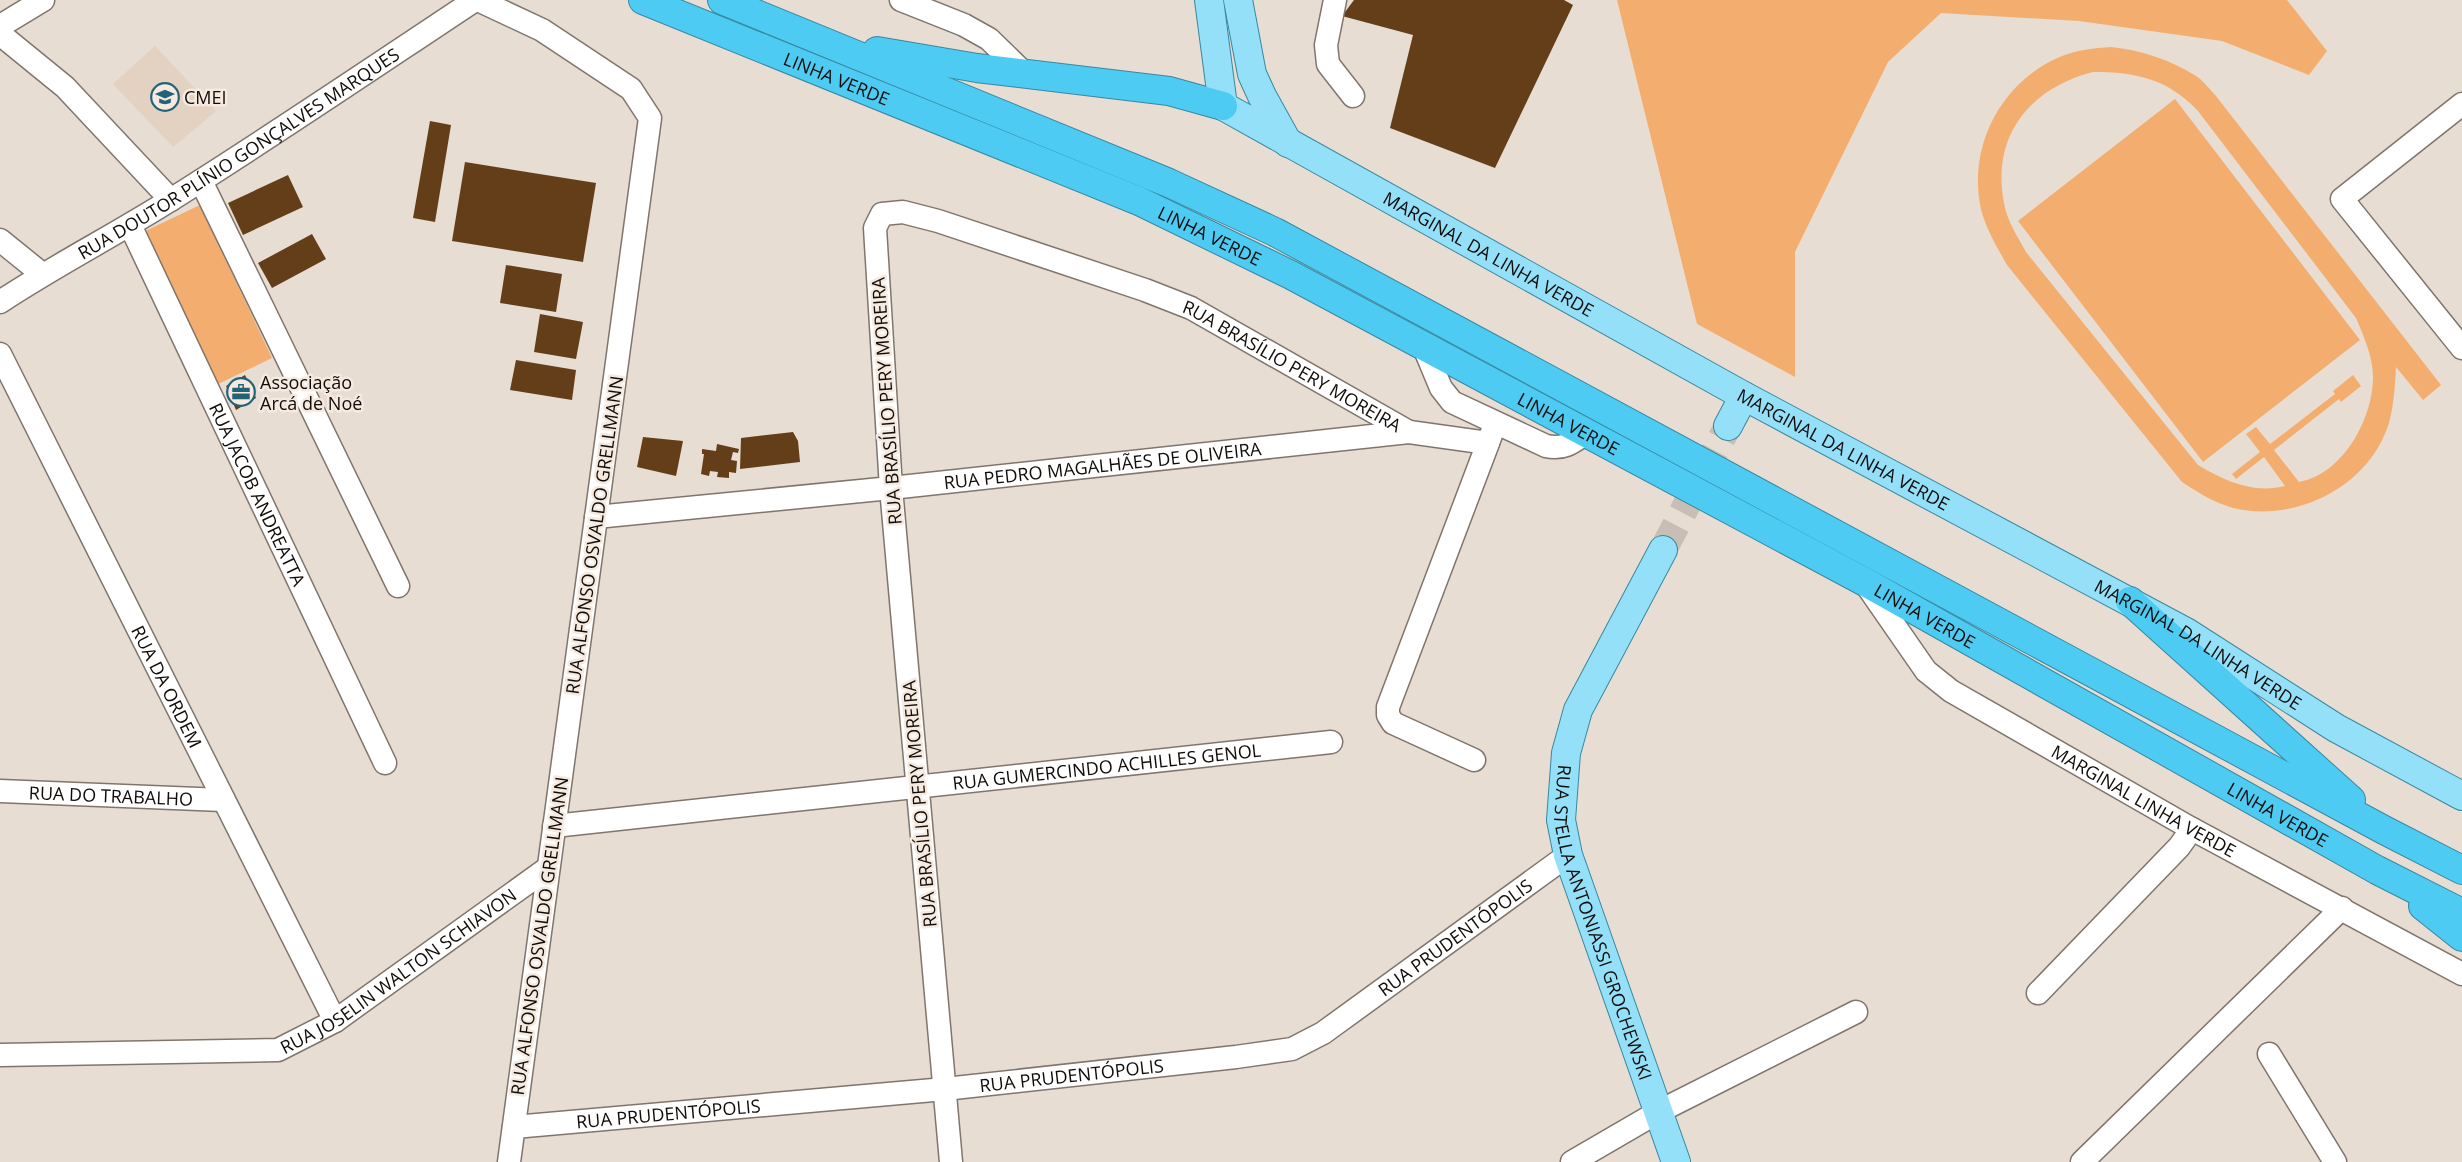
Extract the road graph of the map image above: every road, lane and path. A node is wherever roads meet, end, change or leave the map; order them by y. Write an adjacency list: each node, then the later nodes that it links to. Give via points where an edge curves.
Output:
1 (43, 0): 9 (street)
2 (477, 0): 17 (street, RUA DOUTOR PLÍNIO GONÇALVES MARQUES); 32 (street, RUA ALFONSO OSVALDO GRELLMANN, via 542,30 631,89 650,118)
3 (642, 0): 23 (highway, LINHA VERDE, via 1139,201 1291,275)
4 (724, 0): 11 (highway, LINHA VERDE)
5 (900, 0): 12 (street, via 964,25 989,39)
6 (1209, 0): 15 (main road)
7 (1238, 0): 16 (main road, via 1252,74)
8 (1335, 0): 13 (street, via 1326,45 1328,64)
9 (0, 26)
10 (0, 34): 18 (street, via 65,87)
11 (826, 42): 12 (highway); 46 (highway, LINHA VERDE, via 1169,183 1283,236)
12 (1025, 74): 15 (highway, via 1169,90)
13 (1353, 96)
14 (2462, 104): 24 (street, via 2342,198)
15 (1223, 106): 16 (main road, MARGINAL DA LINHA VERDE)
16 (1288, 143): 26 (main road, MARGINAL DA LINHA VERDE)
17 (201, 181): 18 (street, RUA DOUTOR PLÍNIO GONÇALVES MARQUES); 35 (street)
18 (171, 200): 19 (street, RUA DOUTOR PLÍNIO GONÇALVES MARQUES)
19 (130, 225): 21 (street, RUA DOUTOR PLÍNIO GONÇALVES MARQUES); 39 (street, RUA JACOB ANDREATTA)
20 (0, 240): 21 (street)
21 (42, 274): 22 (street, RUA DOUTOR PLÍNIO GONÇALVES MARQUES)
22 (0, 302)
23 (1423, 345): 29 (highway, LINHA VERDE); 30 (street, via 1441,388 1452,402)
24 (2462, 348)
25 (0, 354): 43 (street, RUA DA ORDEM)
26 (1744, 396): 27 (main road); 36 (main road, MARGINAL DA LINHA VERDE)
27 (1728, 426)
28 (1409, 432): 30 (street, RUA PEDRO MAGALHÃES DE OLIVEIRA); 31 (street, RUA PEDRO MAGALHÃES DE OLIVEIRA); 31 (street, RUA BRASÍLIO PERY MOREIRA, via 1191,308 938,221 903,212 882,214 875,228)
29 (1586, 433): 30 (street, RUA PEDRO MAGALHÃES DE OLIVEIRA, via 1568,446 1557,448); 34 (highway, LINHA VERDE)
30 (1492, 434): 38 (street, via 1388,707 1393,723)
31 (891, 488): 32 (street, RUA PEDRO MAGALHÃES DE OLIVEIRA); 40 (street, RUA BRASÍLIO PERY MOREIRA)
32 (596, 517): 44 (street, RUA ALFONSO OSVALDO GRELLMANN)
33 (1663, 550): 47 (main road, RUA STELLA ANTONIASSI GROCHEWSKI, via 1578,710 1566,754 1561,820)
34 (1865, 582): 45 (street, MARGINAL LINHA VERDE, via 1926,671 1951,691); 49 (highway, LINHA VERDE)
35 (398, 586)
36 (2130, 602): 42 (main road, MARGINAL DA LINHA VERDE, via 2186,632 2336,728); 46 (highway)
37 (1330, 742): 40 (street, RUA GUMERCINDO ACHILLES GENOL)
38 (1474, 760)
39 (385, 762)
40 (917, 787): 44 (street, RUA GUMERCINDO ACHILLES GENOL); 60 (street, RUA BRASÍLIO PERY MOREIRA)
41 (0, 791): 43 (street, RUA DO TRABALHO)
42 (2462, 796)
43 (223, 800): 57 (street, RUA DA ORDEM)
44 (554, 826): 48 (street, RUA ALFONSO OSVALDO GRELLMANN)
45 (2192, 829): 51 (street, MARGINAL LINHA VERDE); 55 (street)
46 (2384, 830): 50 (highway, LINHA VERDE)
47 (1568, 855): 60 (street, RUA PRUDENTÓPOLIS, via 1323,1033 1292,1048); 61 (main road, RUA STELLA ANTONIASSI GROCHEWSKI)
48 (548, 868): 57 (street, RUA JOSELIN WALTON SCHIAVON); 62 (street, RUA ALFONSO OSVALDO GRELLMANN)
49 (2377, 870): 52 (highway, LINHA VERDE); 53 (highway)
50 (2462, 870)
51 (2342, 908): 54 (street, MARGINAL LINHA VERDE); 67 (street)
52 (2462, 913)
53 (2462, 937)
54 (2462, 974)
55 (2038, 993)
56 (1856, 1012): 61 (street)
57 (335, 1021): 59 (street, RUA JOSELIN WALTON SCHIAVON, via 278,1050)
58 (2269, 1054): 68 (street)
59 (0, 1055)
60 (945, 1089): 62 (street, RUA PRUDENTÓPOLIS); 64 (street, RUA BRASÍLIO PERY MOREIRA)
61 (1658, 1112): 65 (street); 66 (main road, RUA STELLA ANTONIASSI GROCHEWSKI)
62 (514, 1127): 63 (street, RUA ALFONSO OSVALDO GRELLMANN)
63 (509, 1162)
64 (951, 1162)
65 (1572, 1162)
66 (1676, 1162)
67 (2082, 1162)
68 (2335, 1162)

